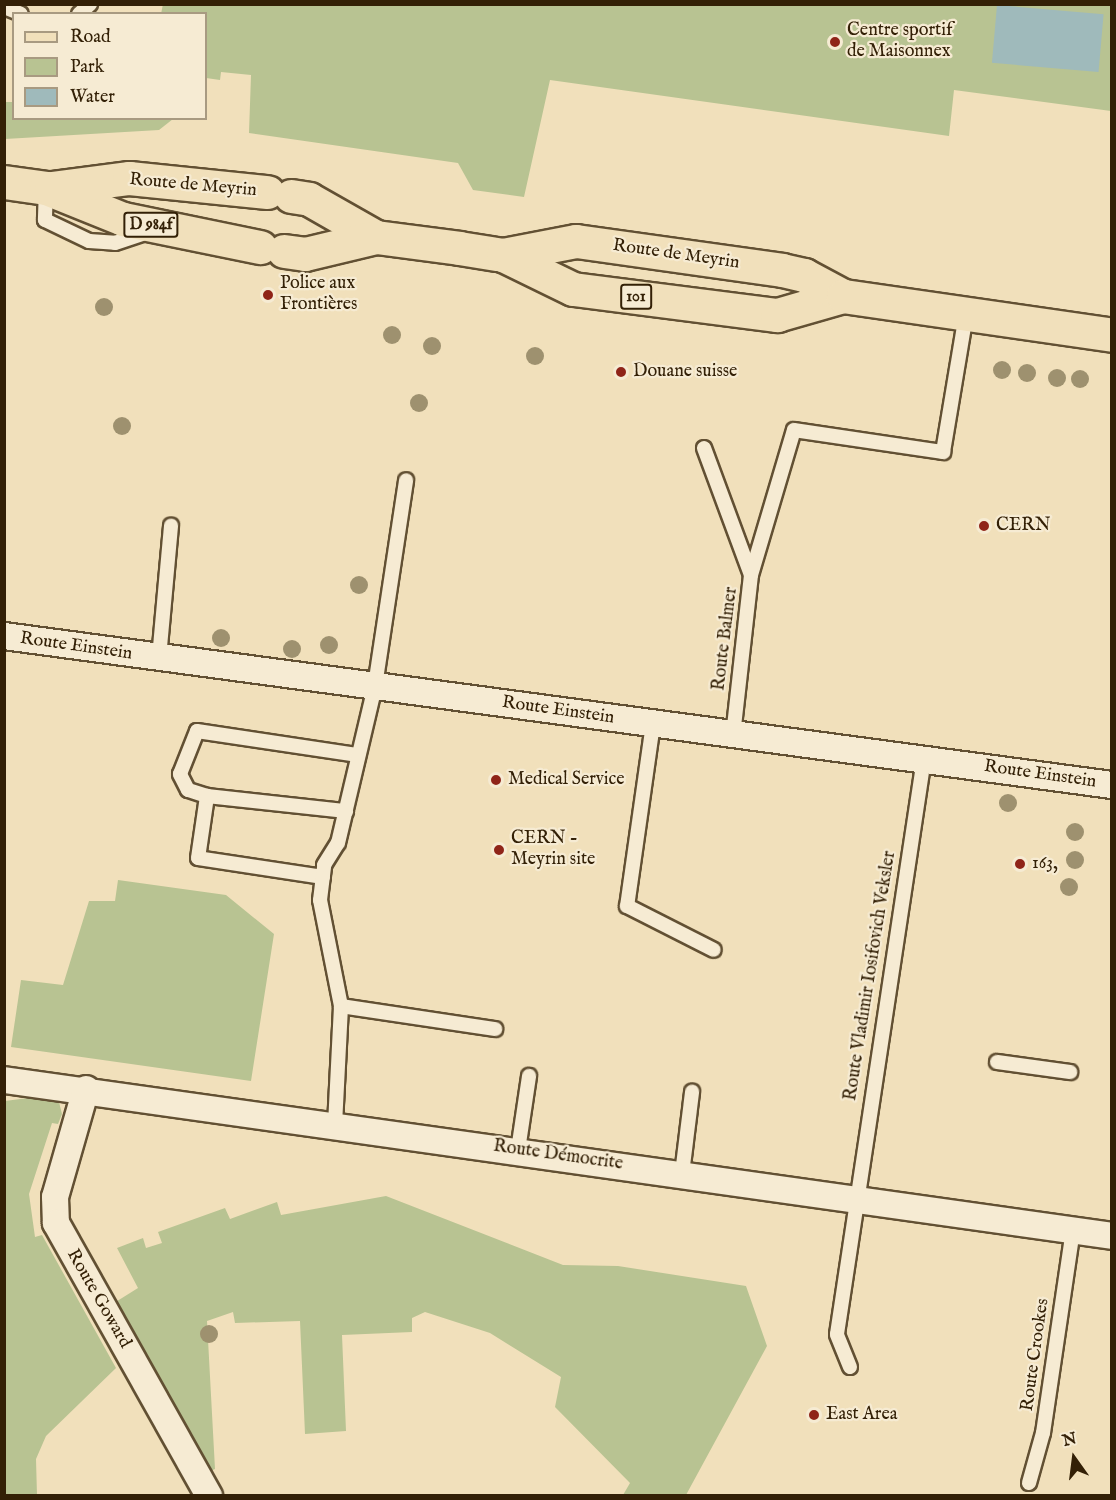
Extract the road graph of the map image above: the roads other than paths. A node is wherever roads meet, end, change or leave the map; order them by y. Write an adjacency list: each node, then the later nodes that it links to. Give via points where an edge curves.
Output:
1 (4, 182): 2 (main road, Route de Meyrin / D 984f)
2 (46, 188): 3 (main road, Route de Meyrin / D 984f, via 123,219 305,254); 3 (main road, Route de Meyrin / D 984f, via 129,178 279,194 309,199)
3 (376, 237): 4 (main road, Route de Meyrin / D 984f)
4 (459, 248): 5 (main road, Route de Meyrin / 101)
5 (503, 255): 6 (main road, Route de Meyrin / 101, via 576,242 804,274); 6 (main road, Route de Meyrin / 101, via 573,289 777,315)
6 (843, 296): 7 (main road, Route de Meyrin / 101)
7 (966, 314): 8 (main road, Route de Meyrin / 101); 12 (lane, via 943,452 794,430)
8 (1112, 335)
9 (704, 448): 12 (lane, Route Balmer)
10 (406, 480): 15 (lane)
11 (171, 526): 14 (lane)
12 (751, 575): 17 (lane, Route Balmer)
13 (4, 636): 14 (street, Route Einstein)
14 (159, 658): 15 (street, Route Einstein)
15 (375, 686): 16 (street, Route Einstein); 18 (lane)
16 (653, 724): 17 (street, Route Einstein); 24 (lane, via 627,906)
17 (733, 735): 19 (street, Route Einstein)
18 (357, 755): 21 (lane, via 197,731 180,774 188,790); 22 (lane)
19 (924, 759): 20 (street, Route Einstein); 36 (lane, Route Vladimir Iosifovich Veksler)
20 (1112, 785)
21 (207, 796): 22 (lane); 23 (lane, via 198,858)
22 (346, 812): 23 (lane)
23 (323, 878): 25 (lane, via 325,934)
24 (714, 950)
25 (341, 1006): 26 (lane); 33 (lane)
26 (495, 1029)
27 (997, 1062): 28 (lane)
28 (1070, 1072)
29 (529, 1076): 34 (lane)
30 (4, 1080): 31 (street, Route Démocrite)
31 (86, 1089): 33 (street, Route Démocrite); 41 (street, Route Goward, via 55,1197 56,1223)
32 (692, 1092): 35 (lane)
33 (335, 1125): 34 (street, Route Démocrite)
34 (518, 1150): 35 (street, Route Démocrite)
35 (682, 1174): 36 (street, Route Démocrite)
36 (856, 1199): 37 (street, Route Démocrite); 39 (lane, Route Vladimir Iosifovich Veksler, via 837,1334)
37 (1073, 1230): 38 (street, Route Démocrite); 40 (lane, Route Crookes, via 1043,1433)
38 (1112, 1236)
39 (850, 1367)
40 (1029, 1483)
41 (209, 1496)

